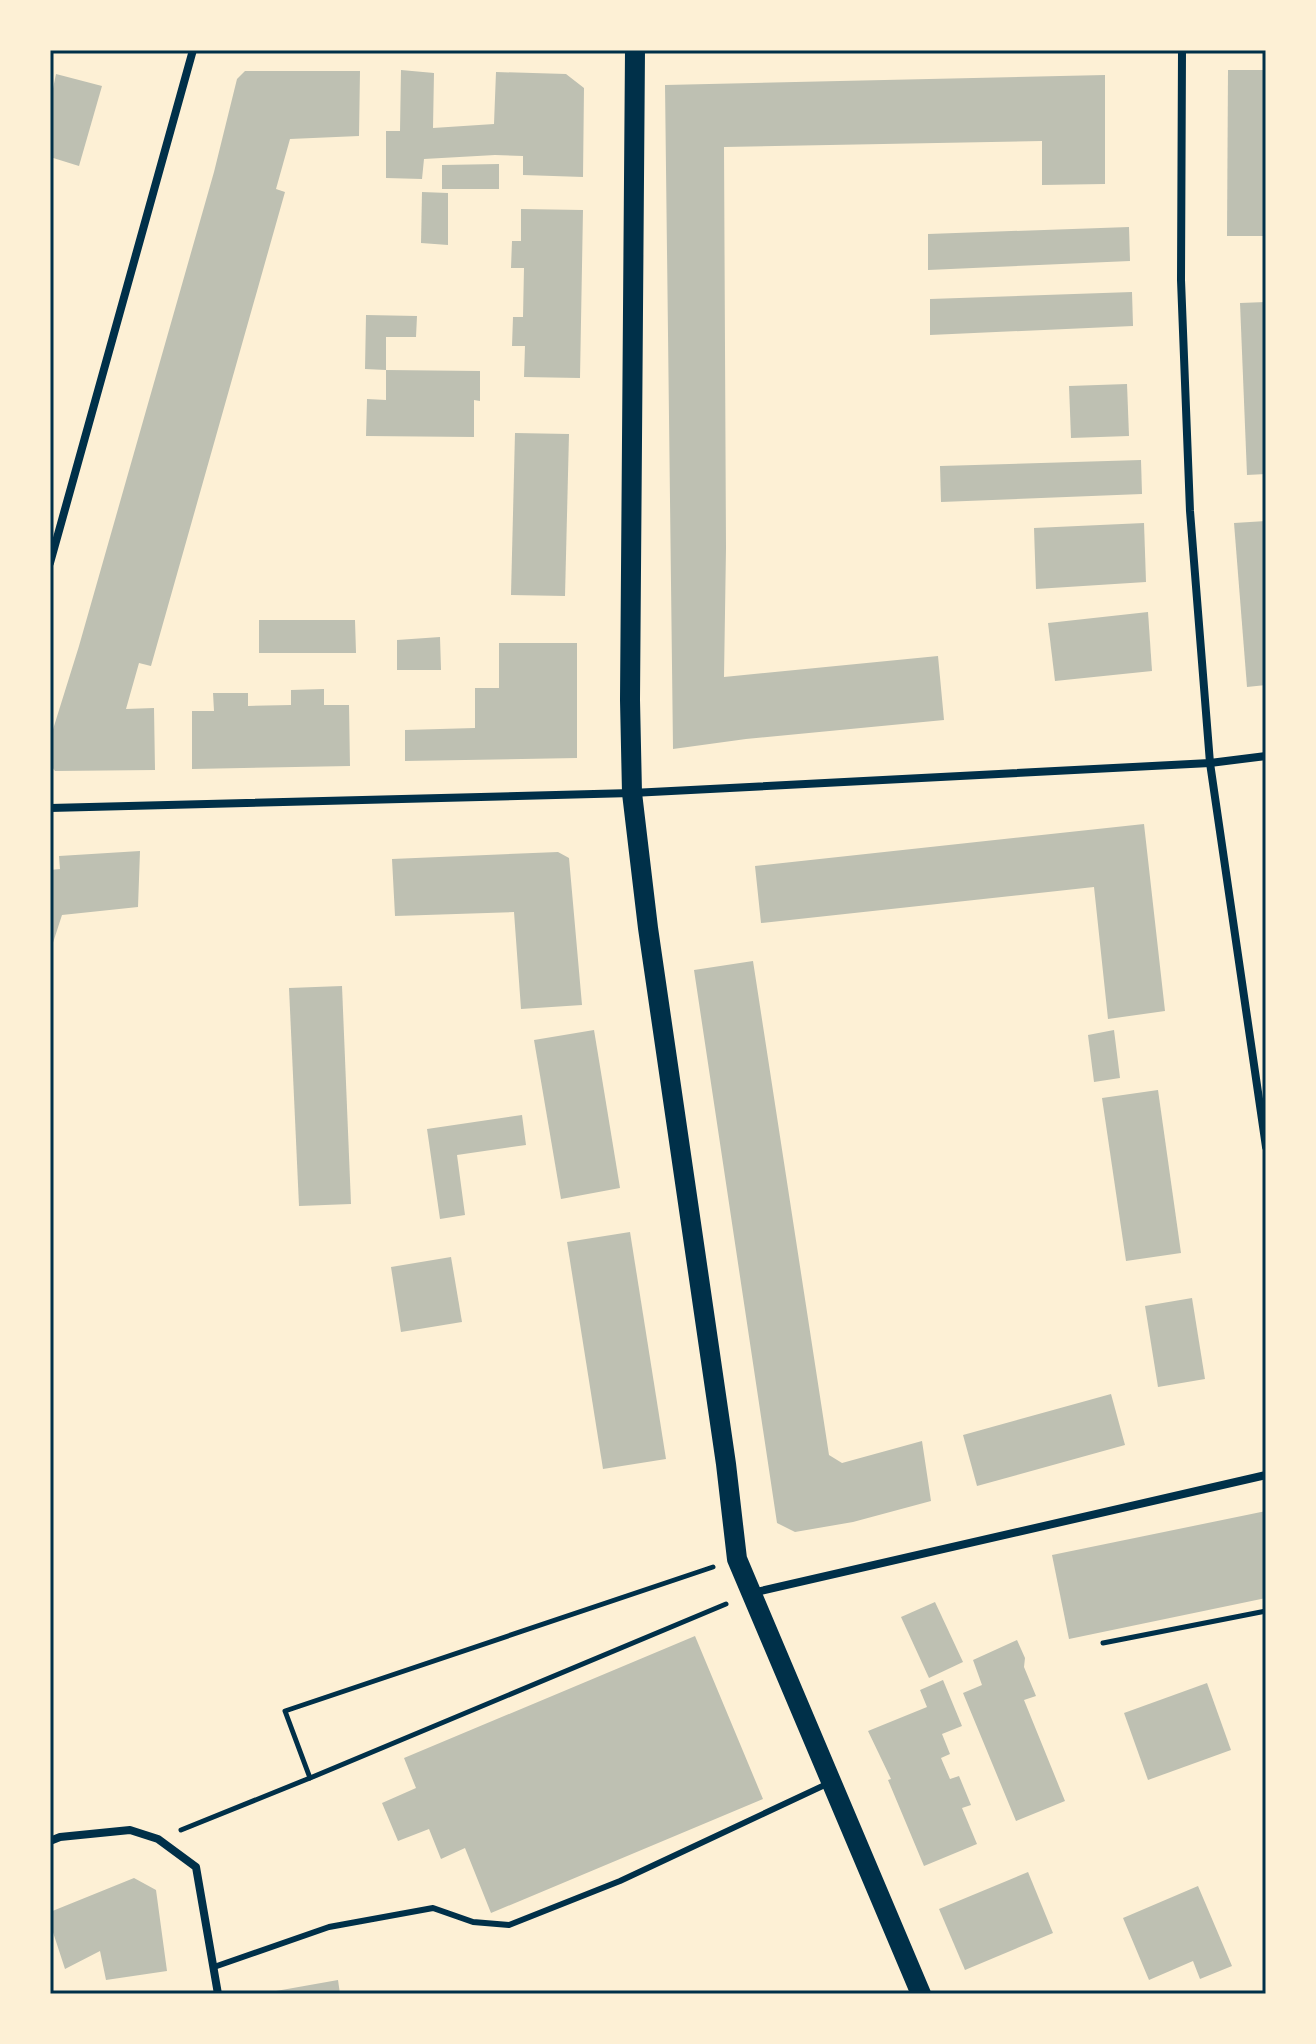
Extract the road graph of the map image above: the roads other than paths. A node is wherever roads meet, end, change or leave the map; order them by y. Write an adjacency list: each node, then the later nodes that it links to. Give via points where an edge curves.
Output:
1 (193, 50): 4 (street)
2 (635, 50): 7 (main road)
3 (1182, 50): 6 (street, via 1181,280 1190,511)
4 (50, 563)
5 (1266, 756): 6 (street)
6 (1210, 763): 7 (street); 9 (street)
7 (632, 793): 8 (street); 11 (main road, via 737,1559)
8 (50, 808)
9 (1266, 1147)
10 (1266, 1475): 11 (street)
11 (749, 1594): 12 (main road)
12 (831, 1782): 14 (lane, via 620,1881 509,1925 473,1922 433,1908 329,1927); 16 (main road)
13 (50, 1841): 14 (street, via 130,1830 158,1839 196,1867)
14 (214, 1967): 15 (street)
15 (218, 1994)
16 (921, 1994)

